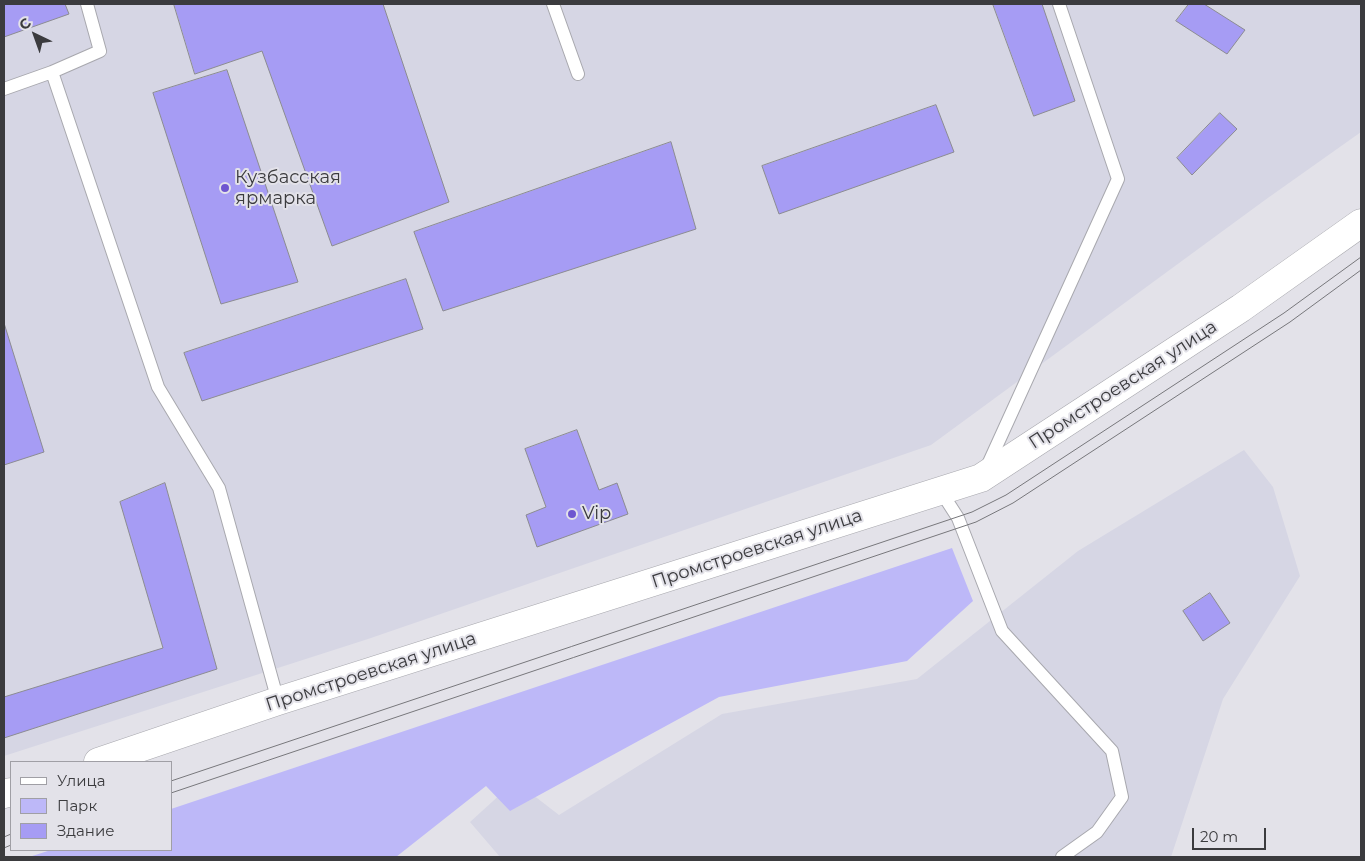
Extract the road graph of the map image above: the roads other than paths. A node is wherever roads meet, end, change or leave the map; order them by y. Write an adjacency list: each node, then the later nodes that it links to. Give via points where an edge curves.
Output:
1 (87, 4): 4 (lane, via 100,51)
2 (553, 4): 5 (lane)
3 (1059, 4): 8 (lane, via 1118,179)
4 (52, 72): 6 (lane); 10 (lane, via 158,387 219,488)
5 (578, 74)
6 (4, 89)
7 (1361, 223): 8 (street, Промстроевская улица, via 1241,308)
8 (982, 478): 9 (street, Промстроевская улица)
9 (940, 490): 10 (street, Промстроевская улица); 12 (lane, via 958,518 1002,631 1112,751 1122,797 1097,832)
10 (278, 702): 11 (street, Промстроевская улица)
11 (101, 761)
12 (1062, 857)

